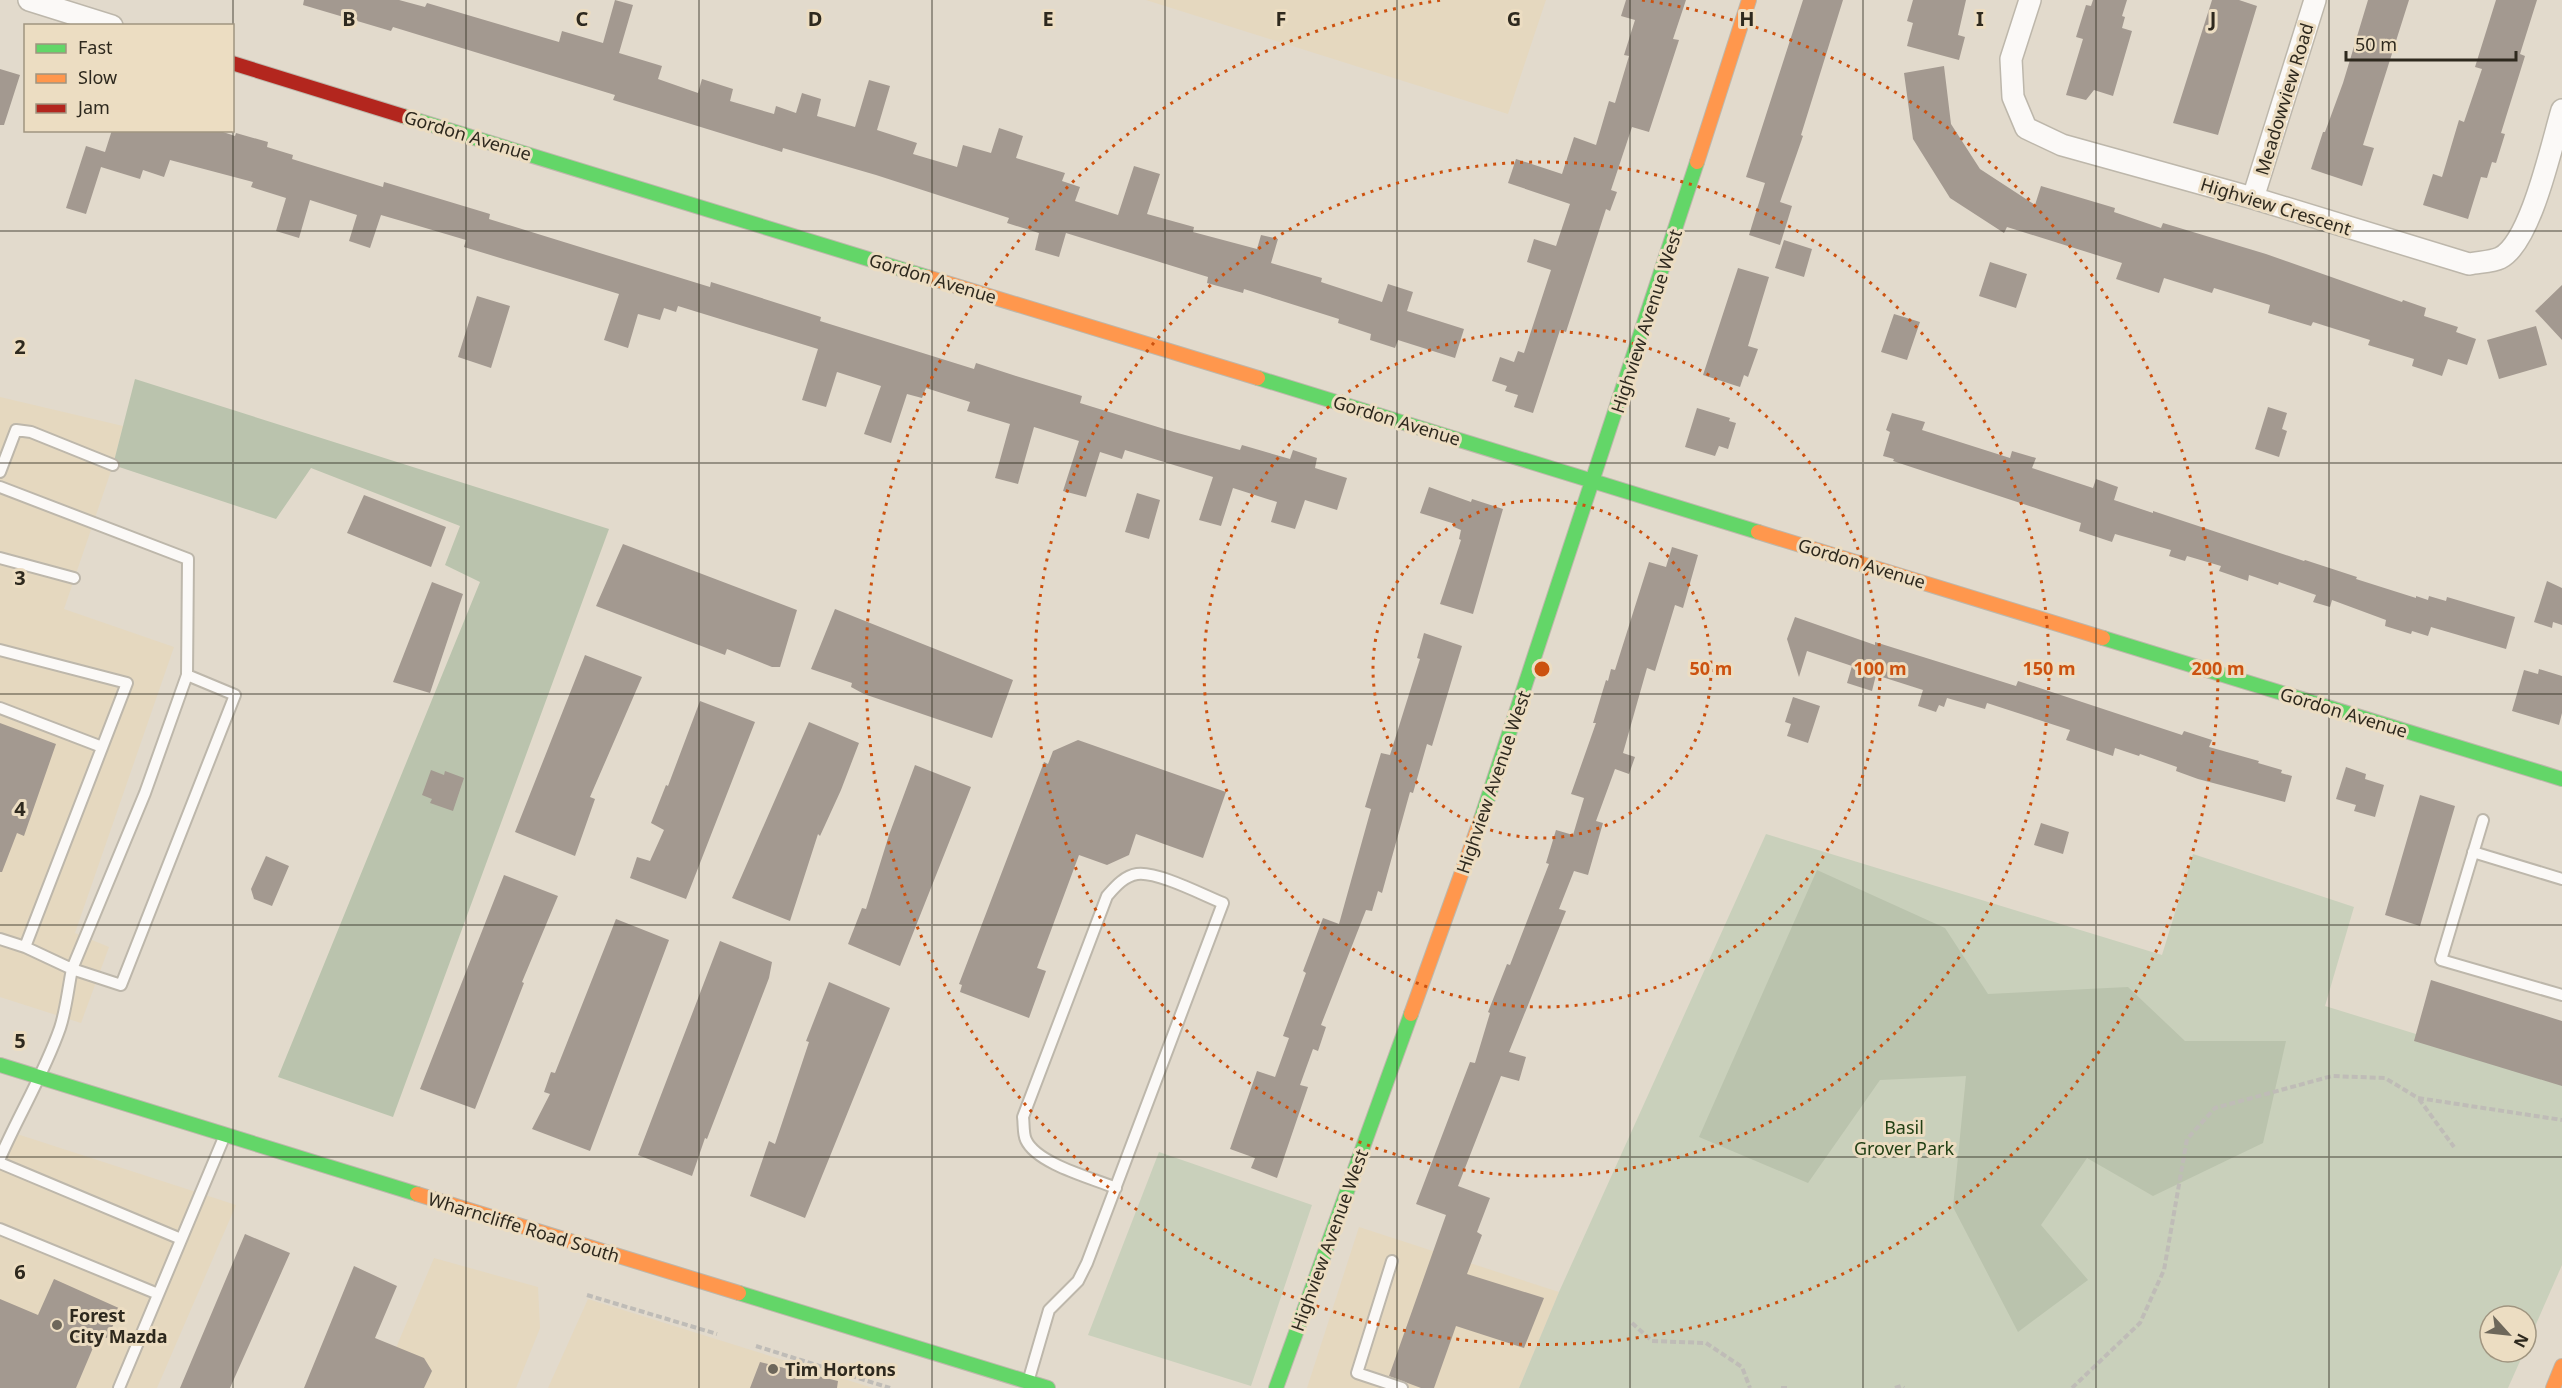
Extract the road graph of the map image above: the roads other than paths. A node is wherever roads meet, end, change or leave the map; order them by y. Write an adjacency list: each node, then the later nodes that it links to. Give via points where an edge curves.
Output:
1 (29, 0): 5 (street)
2 (1749, 0): 11 (street, Highview Avenue West)
3 (2030, 0): 8 (street, Highview Crescent, via 2011,59 2013,97 2026,128 2062,145)
4 (2315, 0): 8 (street, Meadowview Road)
5 (106, 24)
6 (234, 64): 11 (street, Gordon Avenue)
7 (2562, 110): 8 (street, Highview Crescent, via 2536,200 2520,238 2501,258 2469,264)
8 (2253, 198)
9 (112, 465): 10 (lane, via 31,432 16,430)
10 (0, 472)
11 (1594, 481): 19 (street, Gordon Avenue); 39 (street, Highview Avenue West, via 1487,804)
12 (0, 487): 16 (lane, via 188,559)
13 (0, 558): 14 (lane)
14 (74, 578)
15 (0, 650): 18 (lane, via 127,683)
16 (187, 675): 25 (lane, via 145,793); 25 (lane, via 235,695 231,706 121,985)
17 (0, 708): 18 (lane)
18 (102, 747): 24 (lane)
19 (2562, 779)
20 (2483, 820): 21 (lane)
21 (2473, 852): 22 (lane); 26 (lane, via 2440,960)
22 (2562, 879)
23 (0, 939): 24 (lane)
24 (25, 947): 25 (lane)
25 (72, 969): 28 (lane, via 61,1026)
26 (2562, 995)
27 (0, 1065): 28 (street, Wharncliffe Road South)
28 (40, 1078): 29 (street, Wharncliffe Road South); 30 (lane)
29 (225, 1135): 33 (lane); 36 (street, Wharncliffe Road South)
30 (0, 1160): 33 (lane)
31 (1116, 1188): 31 (lane, via 1223,903 1164,879 1137,874 1119,882 1107,896 1023,1117 1025,1139 1035,1153); 36 (lane, via 1078,1281 1049,1310)
32 (0, 1230): 35 (lane)
33 (181, 1239): 35 (lane)
34 (1392, 1261): 40 (lane, via 1357,1373)
35 (158, 1294): 37 (lane)
36 (1028, 1382): 38 (street, Wharncliffe Road South)
37 (119, 1388)
38 (1048, 1388)
39 (1276, 1388)
40 (1402, 1388)

